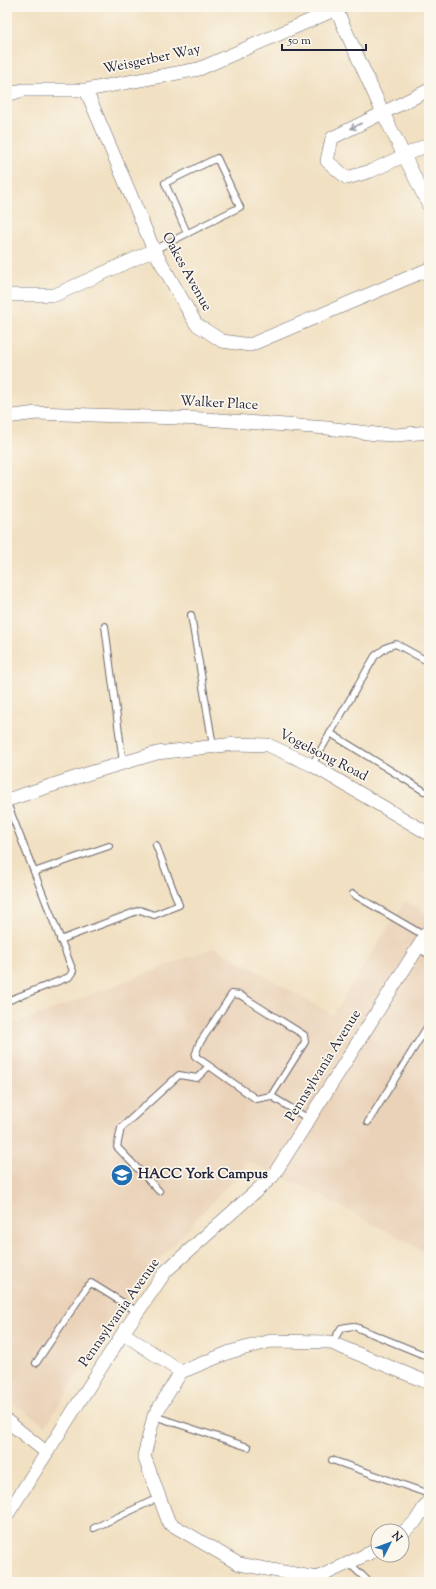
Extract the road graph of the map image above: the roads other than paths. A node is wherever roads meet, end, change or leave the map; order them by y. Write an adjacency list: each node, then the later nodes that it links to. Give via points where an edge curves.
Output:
1 (339, 8): 2 (street, Weisgerber Way, via 199,69); 5 (street)
2 (86, 90): 4 (street, Weisgerber Way, via 23,90); 10 (street, Oakes Avenue)
3 (429, 90): 5 (street)
4 (7, 96)
5 (383, 112): 7 (street); 7 (street, one-way to 7, via 332,138 327,161 347,178 371,171)
6 (429, 144): 7 (street)
7 (405, 155): 8 (street)
8 (429, 206)
9 (187, 233): 9 (lane, via 240,207 217,158 165,183); 10 (lane)
10 (154, 250): 11 (street, Oakes Avenue, via 196,324 222,341 250,345); 12 (street, via 55,295)
11 (429, 269)
12 (7, 294)
13 (7, 416): 14 (street, Walker Place, via 36,413 205,419 327,428 382,435)
14 (429, 432)
15 (191, 615): 19 (lane)
16 (105, 626): 20 (lane)
17 (429, 662): 18 (lane, via 396,644 387,647 375,656)
18 (330, 733): 21 (lane); 22 (lane)
19 (213, 746): 20 (street, Vogelsong Road, via 157,753); 21 (street, Vogelsong Road, via 268,745)
20 (123, 763): 23 (street, Vogelsong Road)
21 (312, 765): 24 (street, Vogelsong Road)
22 (424, 792)
23 (7, 801): 27 (lane)
24 (429, 834)
25 (156, 845): 30 (lane, via 179,905 154,915 140,910)
26 (108, 846): 27 (lane)
27 (34, 872): 30 (lane)
28 (353, 894): 29 (lane)
29 (427, 933): 31 (street, Pennsylvania Avenue)
30 (60, 940): 33 (lane, via 73,971 69,978)
31 (418, 948): 32 (lane); 37 (street, Pennsylvania Avenue)
32 (429, 955)
33 (7, 1001)
34 (429, 1024): 38 (lane)
35 (209, 1066): 36 (lane, via 256,1100); 36 (lane, via 195,1056 199,1044 232,994 240,995 304,1035 305,1042); 39 (lane, via 197,1078 179,1075 121,1128 116,1147)
36 (270, 1096): 37 (lane)
37 (309, 1119): 40 (street, Pennsylvania Avenue, via 272,1176 166,1271)
38 (368, 1122)
39 (159, 1191)
40 (138, 1312): 41 (street, Pennsylvania Avenue); 44 (lane, via 91,1283)
41 (123, 1333): 45 (street); 50 (street, Pennsylvania Avenue)
42 (332, 1343): 43 (lane, via 341,1328 353,1326); 45 (street, via 271,1341 230,1352); 46 (street)
43 (429, 1357)
44 (36, 1363)
45 (181, 1372): 47 (street)
46 (429, 1383)
47 (154, 1416): 49 (lane); 52 (street, via 144,1456)
48 (7, 1421): 50 (street)
49 (248, 1447)
50 (46, 1452): 54 (street, Pennsylvania Avenue)
51 (332, 1460): 53 (lane)
52 (160, 1497): 56 (lane); 58 (street, via 169,1523 239,1564 317,1578)
53 (428, 1500): 55 (street)
54 (7, 1515)
55 (410, 1526)
56 (94, 1528)
57 (370, 1554): 58 (street)
58 (349, 1563): 59 (lane)
59 (369, 1582)

